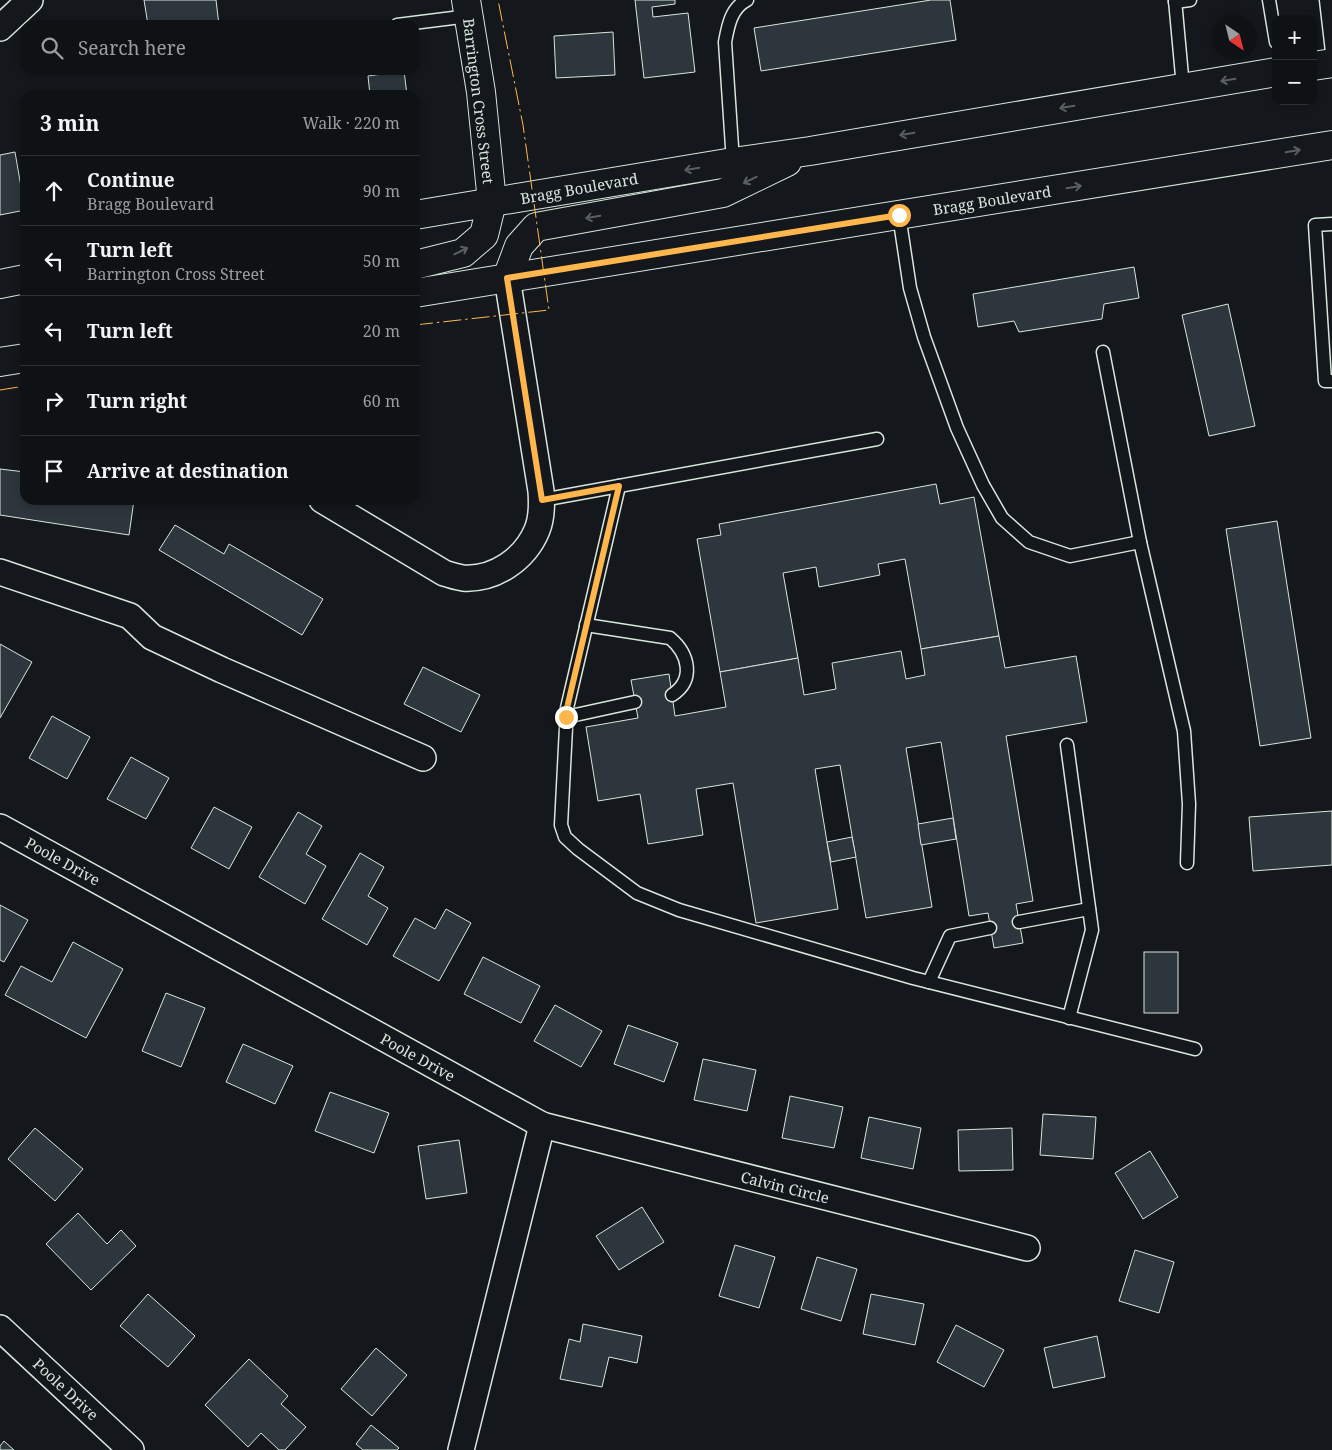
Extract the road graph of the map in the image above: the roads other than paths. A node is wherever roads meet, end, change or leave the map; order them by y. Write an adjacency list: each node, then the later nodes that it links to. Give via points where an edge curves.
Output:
1 (30, 0): 10 (street)
2 (746, 0): 18 (lane, via 739,4 728,24 725,42)
3 (1190, 0): 6 (lane)
4 (1270, 0): 8 (lane)
5 (1326, 0): 11 (lane)
6 (1175, 1): 15 (lane)
7 (468, 8): 9 (lane); 19 (main road, Barrington Cross Street, via 481,92)
8 (1272, 15)
9 (418, 20)
10 (0, 28)
11 (1332, 52)
12 (1332, 63): 13 (main road)
13 (1317, 65)
14 (1272, 73): 15 (main road, Bragg Boulevard, one-way to 15)
15 (1183, 87): 17 (main road, Bragg Boulevard, one-way to 17)
16 (1332, 145): 21 (main road, Bragg Boulevard, one-way to 16)
17 (810, 151): 18 (main road, Bragg Boulevard); 24 (main road, one-way to 24, via 724,193 536,228 519,246)
18 (733, 162): 19 (main road, Bragg Boulevard, one-way to 19)
19 (492, 202): 20 (main road, Bragg Boulevard); 23 (main road, Barrington Cross Street, one-way to 19, via 463,253 484,235)
20 (420, 214)
21 (899, 215): 24 (main road, Bragg Boulevard); 36 (lane, via 910,288 924,337 957,428 1002,518 1029,542 1070,556)
22 (1332, 224): 31 (lane, via 1315,225 1326,381)
23 (420, 264)
24 (507, 278): 27 (main road, Bragg Boulevard); 34 (street)
25 (20, 280): 26 (main road)
26 (0, 284)
27 (420, 292)
28 (1103, 352): 36 (lane)
29 (20, 359): 30 (main road)
30 (0, 362)
31 (1332, 380)
32 (877, 439): 33 (lane)
33 (619, 486): 34 (lane); 38 (lane)
34 (542, 500): 35 (street, via 538,529 516,560 500,570 463,578 444,573)
35 (330, 505)
36 (1140, 542): 45 (lane, via 1184,731 1189,804)
37 (0, 572): 43 (street, via 130,616 152,637)
38 (586, 626): 39 (lane, via 670,638 686,658 687,671 681,689); 41 (lane)
39 (672, 695)
40 (635, 702): 41 (lane)
41 (566, 717): 49 (lane, via 561,825 564,837 637,893 679,910)
42 (1067, 745): 46 (lane)
43 (423, 758)
44 (0, 827): 52 (street, Poole Drive)
45 (1187, 863)
46 (1089, 909): 47 (lane); 50 (lane, via 1092,930)
47 (1019, 922)
48 (990, 928): 49 (lane, via 950,936)
49 (929, 982): 50 (lane)
50 (1070, 1018): 51 (lane)
51 (1195, 1049)
52 (542, 1125): 53 (street, Calvin Circle); 56 (street)
53 (1027, 1248)
54 (0, 1328): 55 (street, Poole Drive)
55 (131, 1450)
56 (461, 1450)

